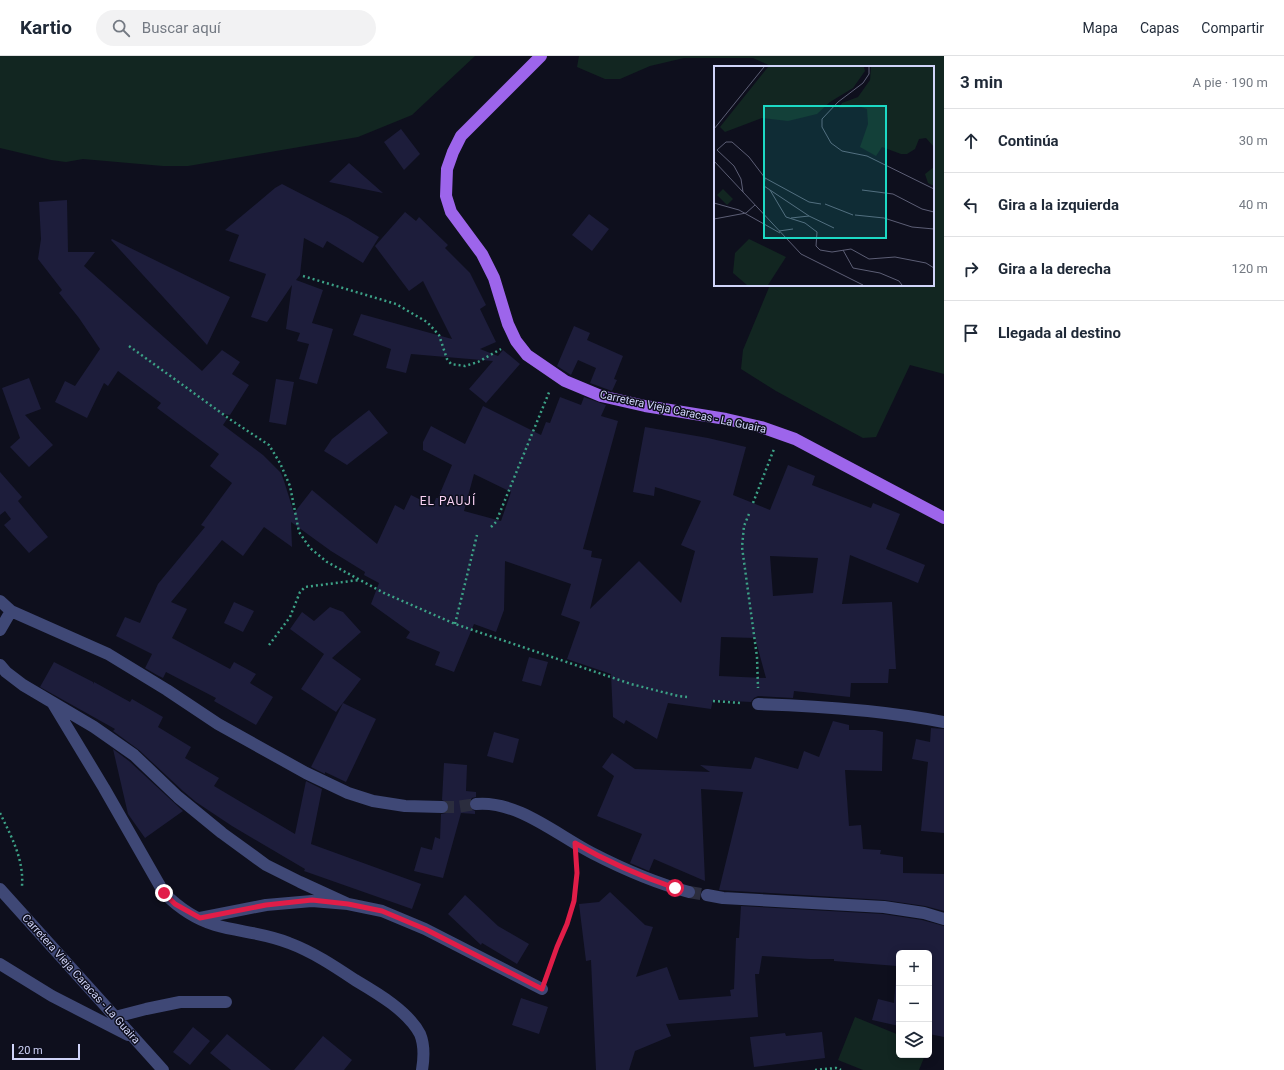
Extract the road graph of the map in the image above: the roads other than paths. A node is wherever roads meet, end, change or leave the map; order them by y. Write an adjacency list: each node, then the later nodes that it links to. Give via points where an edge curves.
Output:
1 (541, 56): 2 (main road, Carretera Vieja Caracas - La Guaira, via 461,136 447,169 446,196 451,212 482,254 494,278 508,324 516,341 527,355 565,381 601,396 726,419 780,433)
2 (944, 518)
3 (0, 601): 4 (street)
4 (11, 611): 5 (street); 11 (street, via 108,654 218,724 306,773 348,793 373,801 405,806)
5 (0, 630)
6 (0, 664): 7 (street, via 23,685)
7 (52, 702): 15 (street, via 134,755 222,834 266,865); 16 (street, via 164,893 175,904)
8 (758, 704): 9 (street, via 840,707)
9 (944, 722)
10 (476, 804): 13 (street, via 501,806 524,814 592,853 648,879)
11 (442, 806)
12 (0, 888): 21 (street, Carretera Vieja Caracas - La Guaira)
13 (689, 892)
14 (707, 895): 17 (street, via 884,907)
15 (348, 904): 16 (street, via 312,900 266,905); 19 (street, via 382,911 425,929)
16 (200, 918): 24 (street, via 214,925 287,942 316,955 392,1003 420,1034 424,1046)
17 (944, 919)
18 (0, 964): 22 (street, via 52,996)
19 (542, 989)
20 (226, 1002): 21 (street, via 180,1002)
21 (116, 1017): 22 (street, Carretera Vieja Caracas - La Guaira)
22 (135, 1039): 23 (street, Carretera Vieja Caracas - La Guaira)
23 (163, 1070)
24 (422, 1070)

